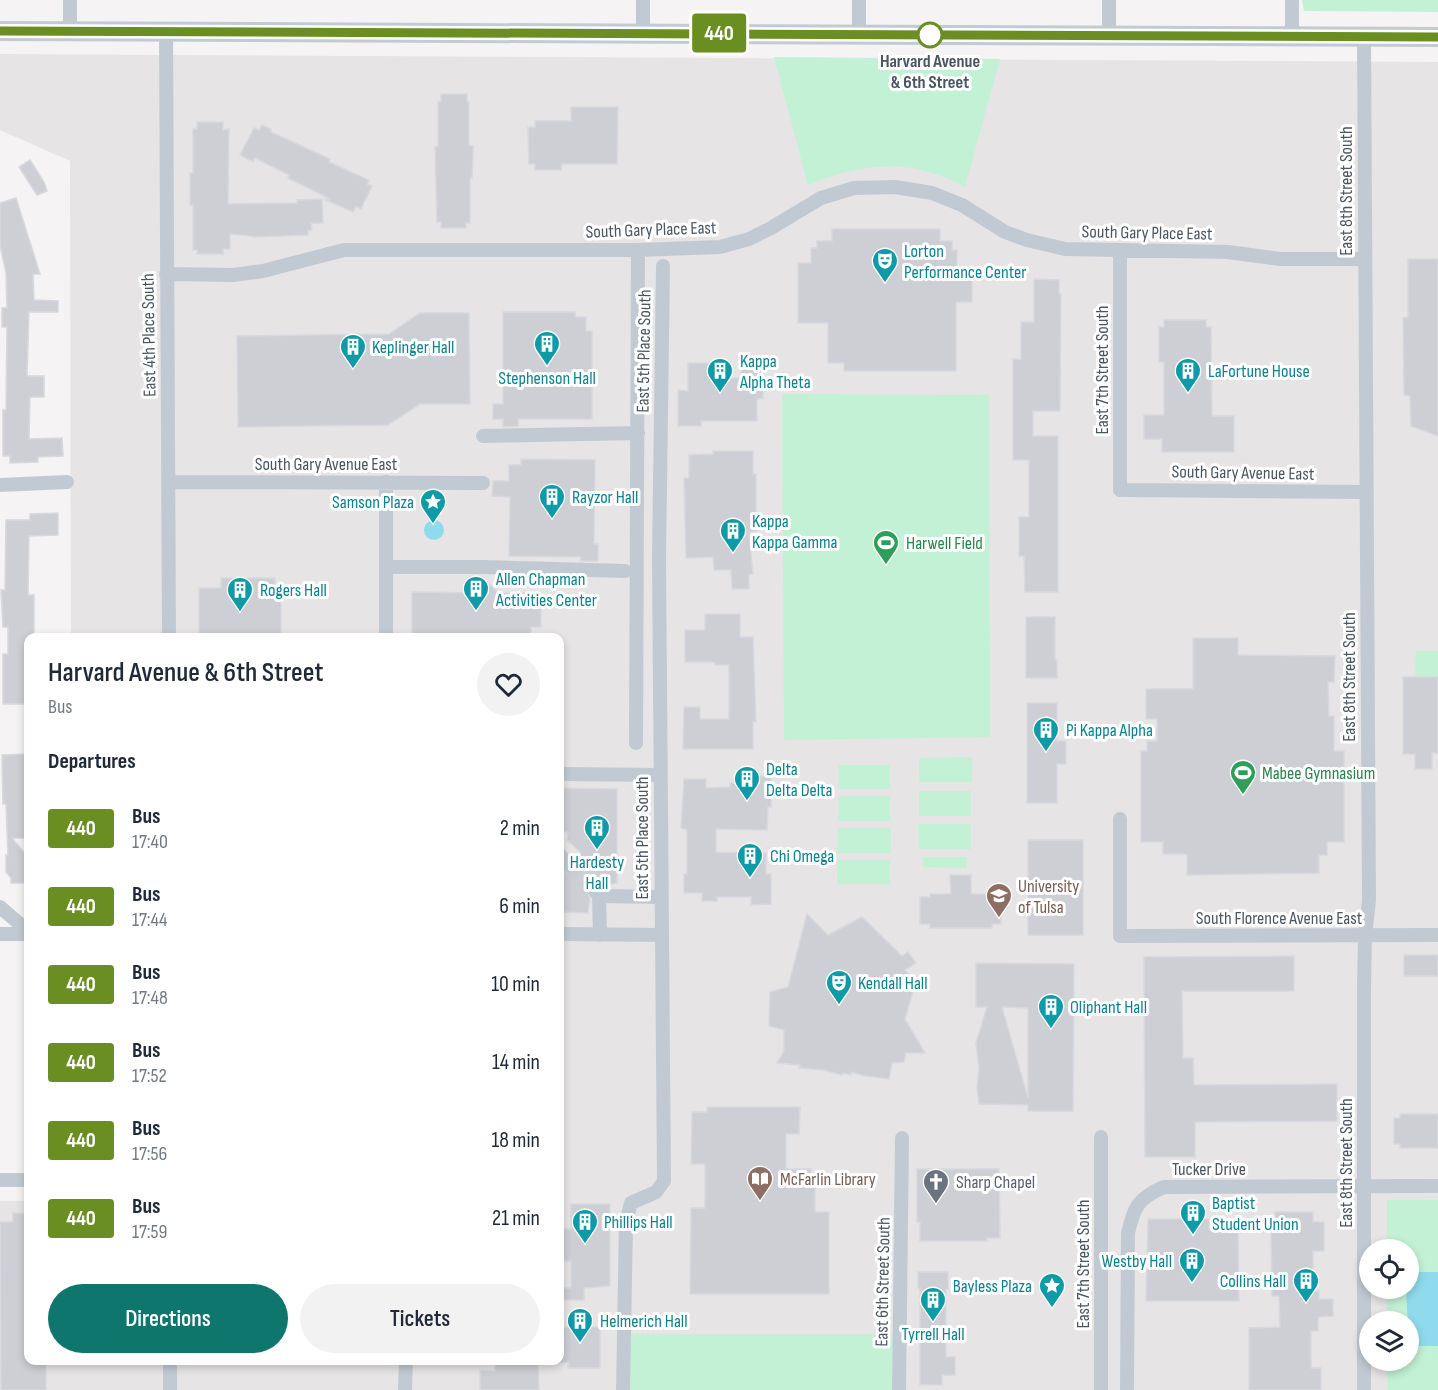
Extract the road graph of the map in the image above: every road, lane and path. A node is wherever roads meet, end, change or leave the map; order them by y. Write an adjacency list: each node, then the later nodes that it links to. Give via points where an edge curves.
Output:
1 (70, 0): 7 (street)
2 (643, 0): 9 (street)
3 (859, 0): 10 (street)
4 (1109, 0): 11 (street)
5 (1292, 0): 12 (street)
6 (0, 31): 7 (main road)
7 (70, 32): 8 (main road)
8 (166, 32): 9 (main road); 19 (street, East 4th Place South)
9 (643, 33): 10 (main road)
10 (859, 35): 11 (main road)
11 (1109, 35): 12 (main road)
12 (1292, 36): 13 (main road)
13 (1364, 36): 14 (main road); 17 (street, East 8th Street South)
14 (1438, 37)
15 (638, 250): 16 (street, South Gary Place East, via 720,247 749,239 821,198 854,188 895,187 932,193 962,205 1005,232 1027,240 1065,249); 19 (street, South Gary Place East, via 344,250 263,272); 20 (street, East 5th Place South)
16 (1120, 251): 17 (street, South Gary Place East); 27 (street, East 7th Street South)
17 (1364, 259): 28 (street, East 8th Street South)
18 (663, 266): 35 (street, East 5th Place South)
19 (166, 274): 22 (street, East 4th Place South)
20 (638, 433): 21 (street); 33 (street, East 5th Place South)
21 (483, 436)
22 (168, 482): 23 (street, South Gary Avenue East); 31 (street, East 4th Place South)
23 (386, 482): 25 (street, South Gary Avenue East); 29 (street)
24 (68, 483): 26 (street)
25 (483, 483)
26 (0, 485)
27 (1120, 490): 28 (street, South Gary Avenue East)
28 (1367, 492): 46 (street, East 8th Street South, via 1369,906)
29 (386, 567): 30 (street); 32 (street)
30 (625, 571)
31 (169, 633)
32 (386, 633)
33 (636, 743)
34 (564, 774): 35 (street)
35 (660, 775): 37 (street, East 5th Place South)
36 (1120, 819): 46 (street, South Florence Avenue East, via 1120,936)
37 (661, 897): 44 (street, via 598,894); 45 (street, East 5th Place South)
38 (0, 907): 39 (street)
39 (24, 929)
40 (24, 933): 41 (street)
41 (0, 934)
42 (564, 934): 44 (street)
43 (1438, 934): 46 (street, South Florence Avenue East)
44 (600, 935): 45 (street)
45 (661, 935): 57 (street, East 5th Place South, via 664,1181 656,1192 631,1203 626,1222)
46 (1365, 936): 51 (street, East 8th Street South)
47 (1101, 1137): 59 (street, East 7th Street South)
48 (902, 1138): 58 (street, East 6th Street South)
49 (0, 1180): 50 (street)
50 (24, 1180)
51 (1364, 1186): 52 (street, Tucker Drive); 60 (street, Tucker Drive, via 1164,1187 1147,1194 1134,1209 1128,1233); 61 (street, East 8th Street South)
52 (1438, 1186)
53 (170, 1365): 55 (street)
54 (406, 1365): 56 (street)
55 (170, 1390)
56 (405, 1390)
57 (623, 1390)
58 (899, 1390)
59 (1101, 1390)
60 (1128, 1390)
61 (1364, 1390)

